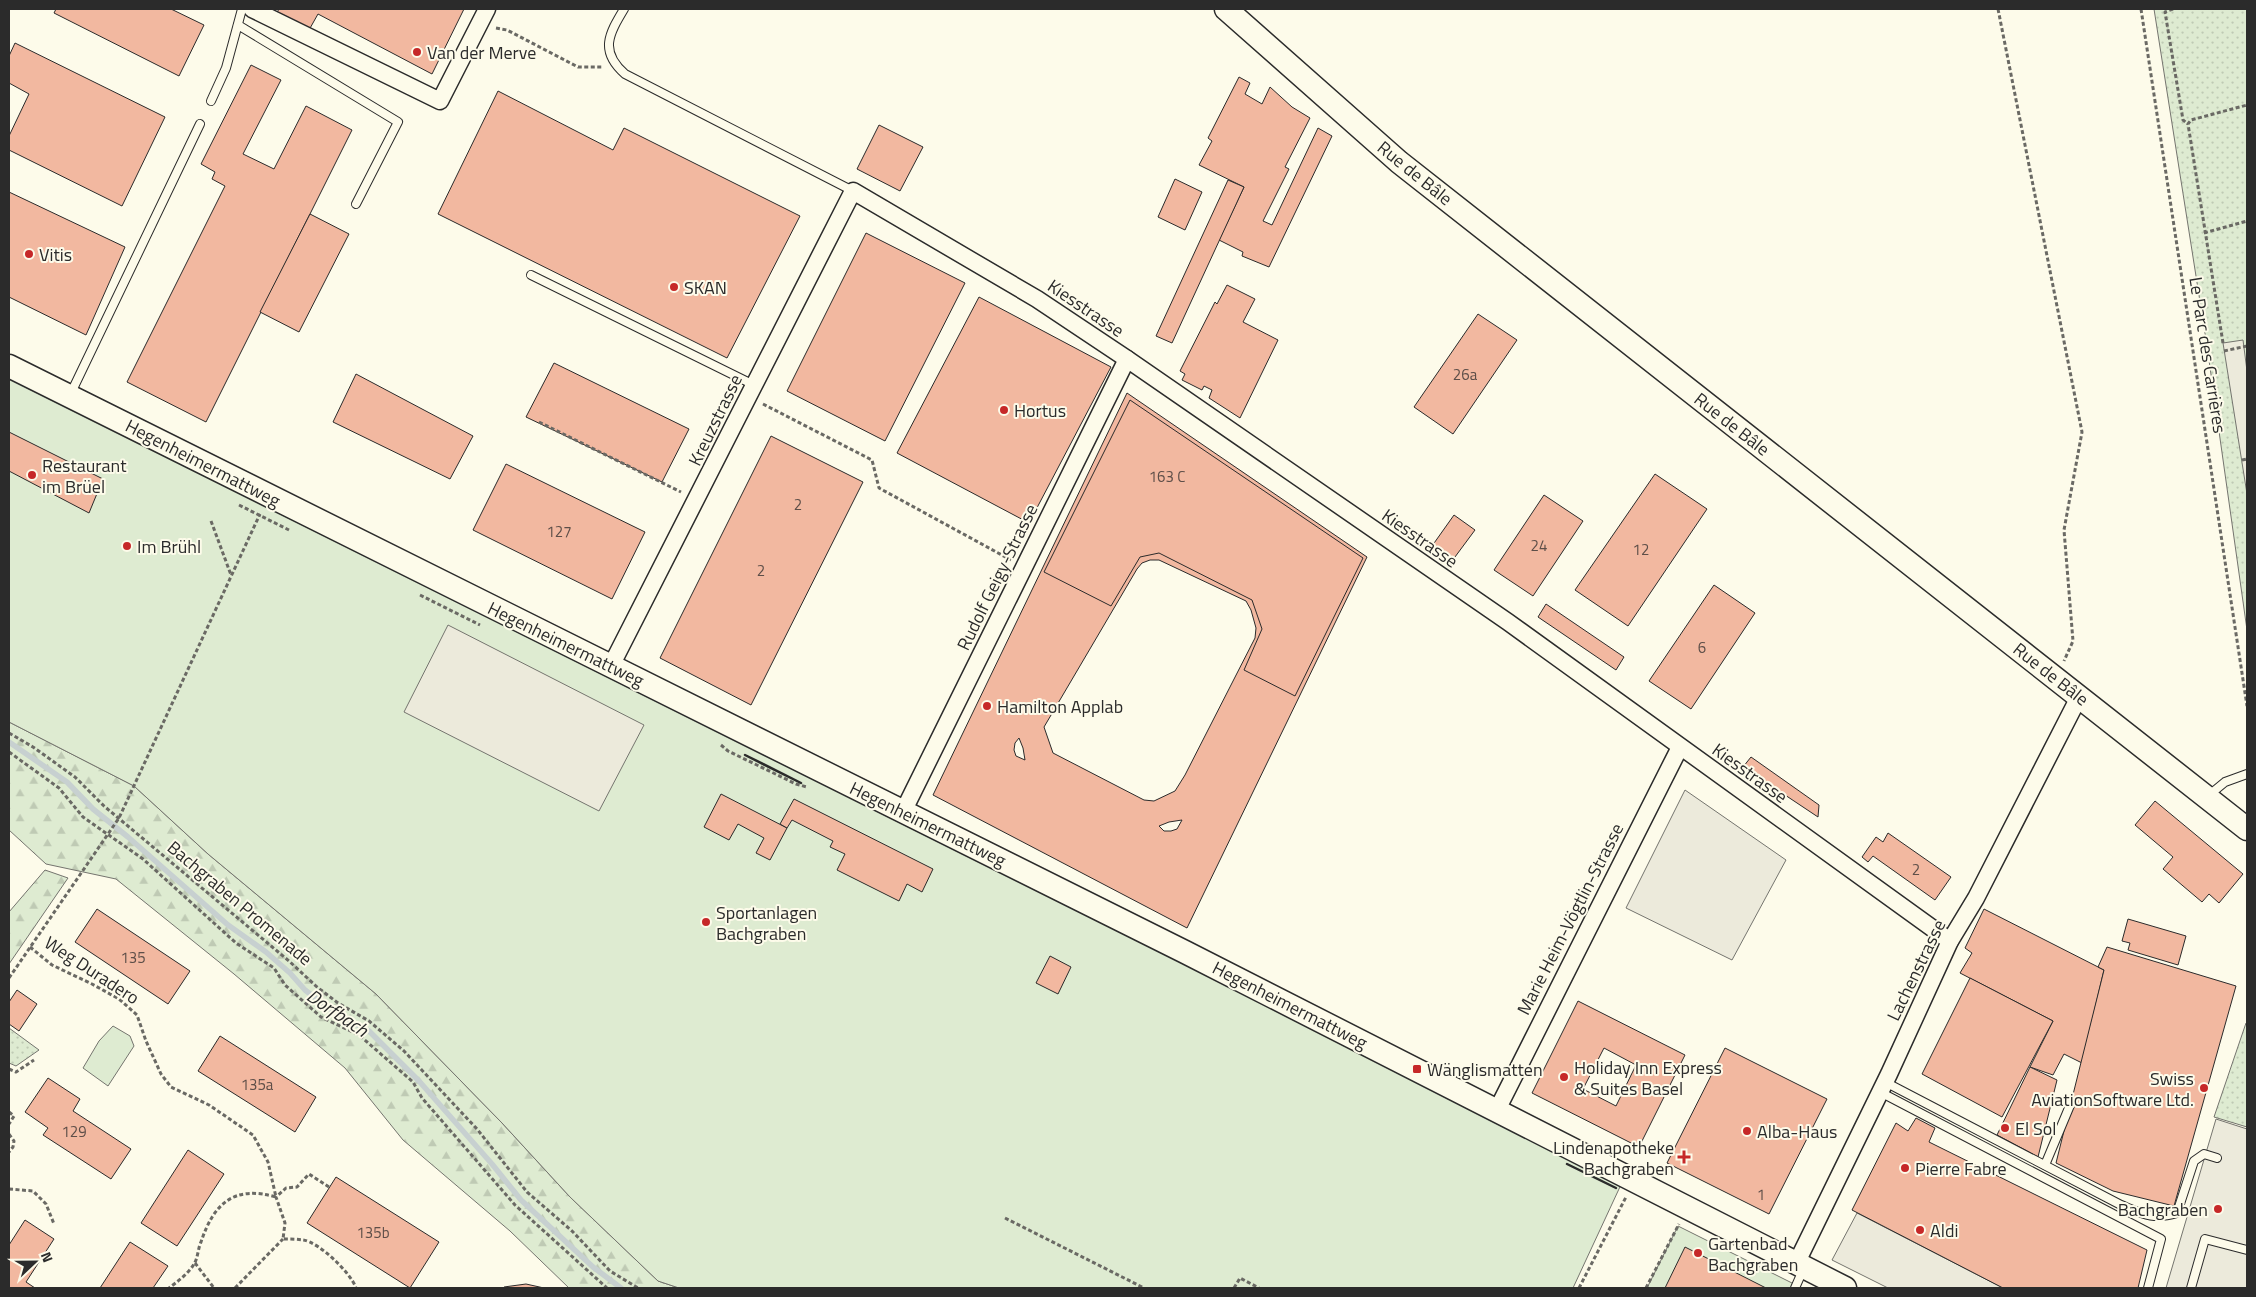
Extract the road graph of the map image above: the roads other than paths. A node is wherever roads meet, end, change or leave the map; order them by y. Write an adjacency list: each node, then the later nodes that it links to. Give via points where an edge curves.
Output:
1 (242, 9): 6 (lane)
2 (252, 9): 3 (street, via 440,101)
3 (487, 9)
4 (624, 9): 9 (lane, via 608,41 616,66 625,74)
5 (1226, 9): 17 (street, Rue de Bâle, via 1399,162)
6 (238, 25): 7 (lane, via 226,68); 10 (lane, via 398,122)
7 (211, 101)
8 (200, 124): 15 (lane)
9 (852, 191): 12 (street, Kiesstrasse, via 1037,299); 14 (street, Kreuzstrasse)
10 (356, 204)
11 (531, 275): 14 (lane)
12 (1127, 360): 18 (street, Kiesstrasse, via 1523,633); 21 (street, Rudolf Geigy-Strasse)
13 (9, 366): 15 (street, Hegenheimermattweg)
14 (751, 391): 16 (street, Kreuzstrasse)
15 (70, 396): 16 (street, Hegenheimermattweg)
16 (611, 666): 21 (street, Hegenheimermattweg)
17 (2079, 697): 20 (street, Rue de Bâle); 23 (street, Lachenstrasse, via 1976,898)
18 (1680, 747): 23 (street, Kiesstrasse); 26 (street, Marie Heim-Vögtlin-Strasse)
19 (2247, 774): 20 (lane, via 2225,782)
20 (2207, 796): 22 (street, Rue de Bâle)
21 (903, 812): 26 (street, Hegenheimermattweg)
22 (2247, 829)
23 (1950, 941): 24 (street, Lachenstrasse)
24 (1882, 1087): 28 (lane); 30 (street, Lachenstrasse); 33 (lane, via 2161,1239)
25 (2071, 1103): 28 (lane)
26 (1497, 1110): 30 (street, Hegenheimermattweg)
27 (2217, 1158): 28 (lane, via 2204,1154 2194,1161 2177,1213 2165,1217 2152,1217 2121,1205)
28 (2046, 1165)
29 (2247, 1250): 34 (lane, via 2205,1239)
30 (1800, 1266): 31 (lane); 32 (street, Hegenheimermattweg)
31 (1795, 1288)
32 (1845, 1288)
33 (2148, 1288)
34 (2191, 1288)

